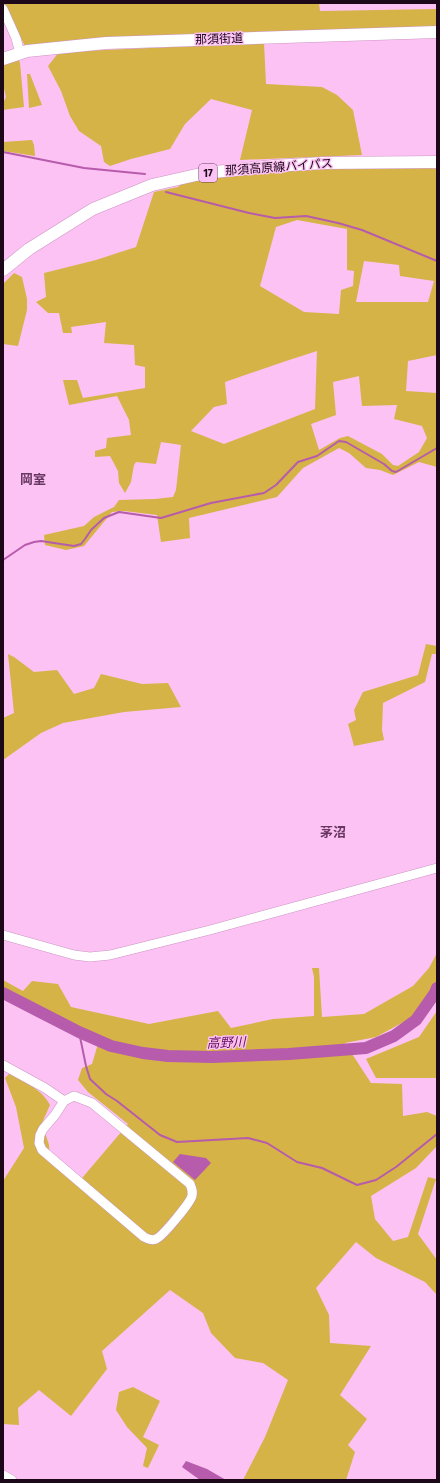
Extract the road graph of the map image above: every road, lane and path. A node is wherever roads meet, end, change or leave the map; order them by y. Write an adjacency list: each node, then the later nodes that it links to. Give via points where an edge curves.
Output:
1 (3, 9): 3 (street)
2 (437, 32): 3 (main road, 那須街道, via 106,43)
3 (20, 53): 4 (main road, 那須街道)
4 (3, 58)
5 (437, 162): 6 (main road, 那須高原線バイパス / 17, via 274,166 205,173 152,185 93,209 29,249)
6 (3, 270)
7 (437, 868): 8 (street, via 110,955 74,955)
8 (3, 935)
9 (3, 1065): 10 (street)
10 (64, 1101): 10 (street, via 74,1096 92,1103 190,1184 193,1190 189,1202 156,1239 144,1237 42,1150 39,1144 40,1135)
11 (3, 1475): 12 (street)
12 (12, 1480)

